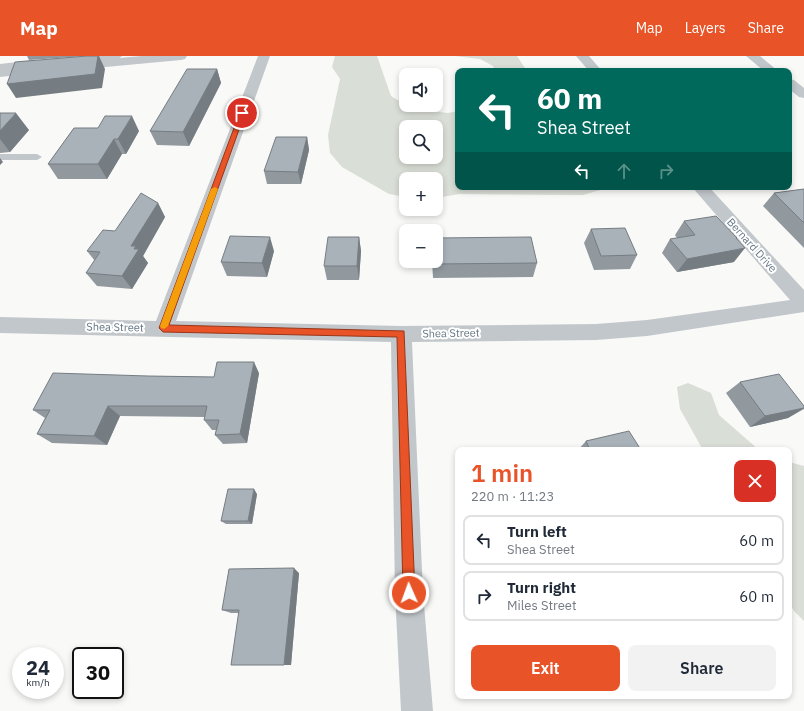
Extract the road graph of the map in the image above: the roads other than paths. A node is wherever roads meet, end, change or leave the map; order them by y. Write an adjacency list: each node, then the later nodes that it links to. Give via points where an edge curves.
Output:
1 (118, 56): 6 (lane)
2 (181, 56): 6 (street)
3 (264, 56): 18 (street)
4 (582, 56): 8 (street)
5 (752, 56): 9 (street)
6 (57, 65): 7 (lane); 10 (street)
7 (0, 67)
8 (593, 68)
9 (768, 68)
10 (0, 73)
11 (792, 85): 12 (street)
12 (804, 94)
13 (0, 157): 14 (lane)
14 (37, 157)
15 (703, 190): 16 (street, Bernard Drive)
16 (804, 304): 19 (street, Shea Street, via 647,328 596,332)
17 (0, 325): 18 (street, Shea Street)
18 (163, 328): 19 (street, Shea Street)
19 (401, 334): 20 (street, via 409,593)
20 (416, 711)

